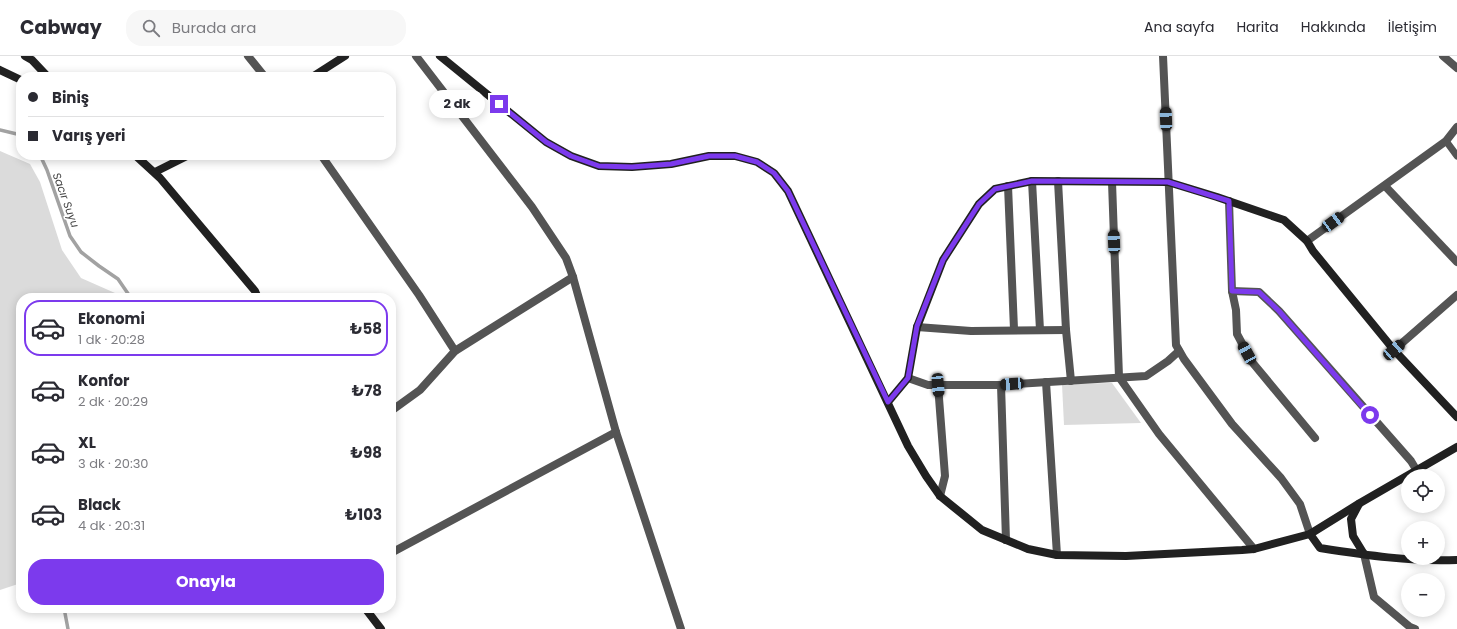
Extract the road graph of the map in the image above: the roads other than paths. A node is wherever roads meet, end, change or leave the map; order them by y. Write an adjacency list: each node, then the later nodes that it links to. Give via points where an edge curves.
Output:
1 (25, 56): 10 (main road)
2 (248, 56): 11 (street)
3 (345, 56): 12 (main road)
4 (416, 56): 30 (street, via 532,207 566,258)
5 (440, 56): 47 (main road, via 546,142 571,156 599,166 632,167 671,164 709,156 735,156 757,162 774,173 788,191)
6 (1164, 56): 24 (street)
7 (1443, 56): 8 (street)
8 (1457, 68)
9 (0, 70): 13 (main road)
10 (43, 72)
11 (261, 72)
12 (320, 72)
13 (16, 78)
14 (1457, 128): 15 (street)
15 (1446, 141): 16 (lane); 26 (street)
16 (1457, 156)
17 (141, 160): 20 (main road)
18 (182, 160): 20 (main road)
19 (325, 160): 39 (street, via 419,294)
20 (155, 172): 32 (main road)
21 (1032, 181): 22 (main road); 25 (main road); 36 (street)
22 (1058, 181): 23 (main road); 37 (street)
23 (1112, 182): 24 (main road); 41 (street)
24 (1168, 182): 27 (main road); 40 (street, via 1176,345)
25 (1008, 186): 34 (main road, via 995,189 979,204 943,260); 35 (street)
26 (1385, 186): 28 (street); 29 (street)
27 (1229, 201): 28 (main road, via 1284,220); 31 (street)
28 (1307, 241): 38 (main road, via 1312,251)
29 (1457, 262)
30 (573, 276): 39 (street); 50 (street)
31 (1232, 291): 51 (street, via 1236,310 1236,334 1252,362); 53 (street, via 1259,292 1279,311)
32 (256, 293)
33 (1457, 295): 38 (street)
34 (917, 326): 35 (street, via 971,331); 42 (main road)
35 (1014, 329): 36 (street)
36 (1040, 330): 37 (street)
37 (1066, 330): 43 (street)
38 (1394, 350): 49 (main road)
39 (455, 351): 48 (street, via 420,390)
40 (1179, 351): 41 (street, via 1146,376); 58 (street, via 1232,424 1281,478 1300,504)
41 (1119, 377): 43 (street); 60 (street, via 1160,434)
42 (908, 378): 45 (street, via 928,385); 47 (main road)
43 (1071, 381): 44 (street)
44 (1046, 382): 46 (street); 63 (street)
45 (938, 385): 46 (street); 56 (street, via 945,476)
46 (1001, 385): 59 (street)
47 (888, 402): 56 (main road, via 908,446)
48 (396, 407)
49 (1457, 417)
50 (616, 432): 61 (street); 67 (street)
51 (1314, 438)
52 (1457, 447): 54 (main road)
53 (1416, 469)
54 (1420, 469)
55 (1401, 480): 57 (main road)
56 (940, 496): 59 (main road, via 982,530)
57 (1360, 503): 58 (main road); 62 (main road, via 1351,519 1353,536)
58 (1310, 534): 60 (main road); 62 (main road, via 1320,548)
59 (1006, 540): 63 (main road, via 1028,549)
60 (1254, 549): 63 (main road, via 1126,556)
61 (396, 550)
62 (1364, 554): 64 (main road, via 1436,561); 68 (street, via 1374,596)
63 (1057, 555)
64 (1457, 560)
65 (369, 613): 66 (main road)
66 (381, 629)
67 (681, 629)
68 (1415, 629)

